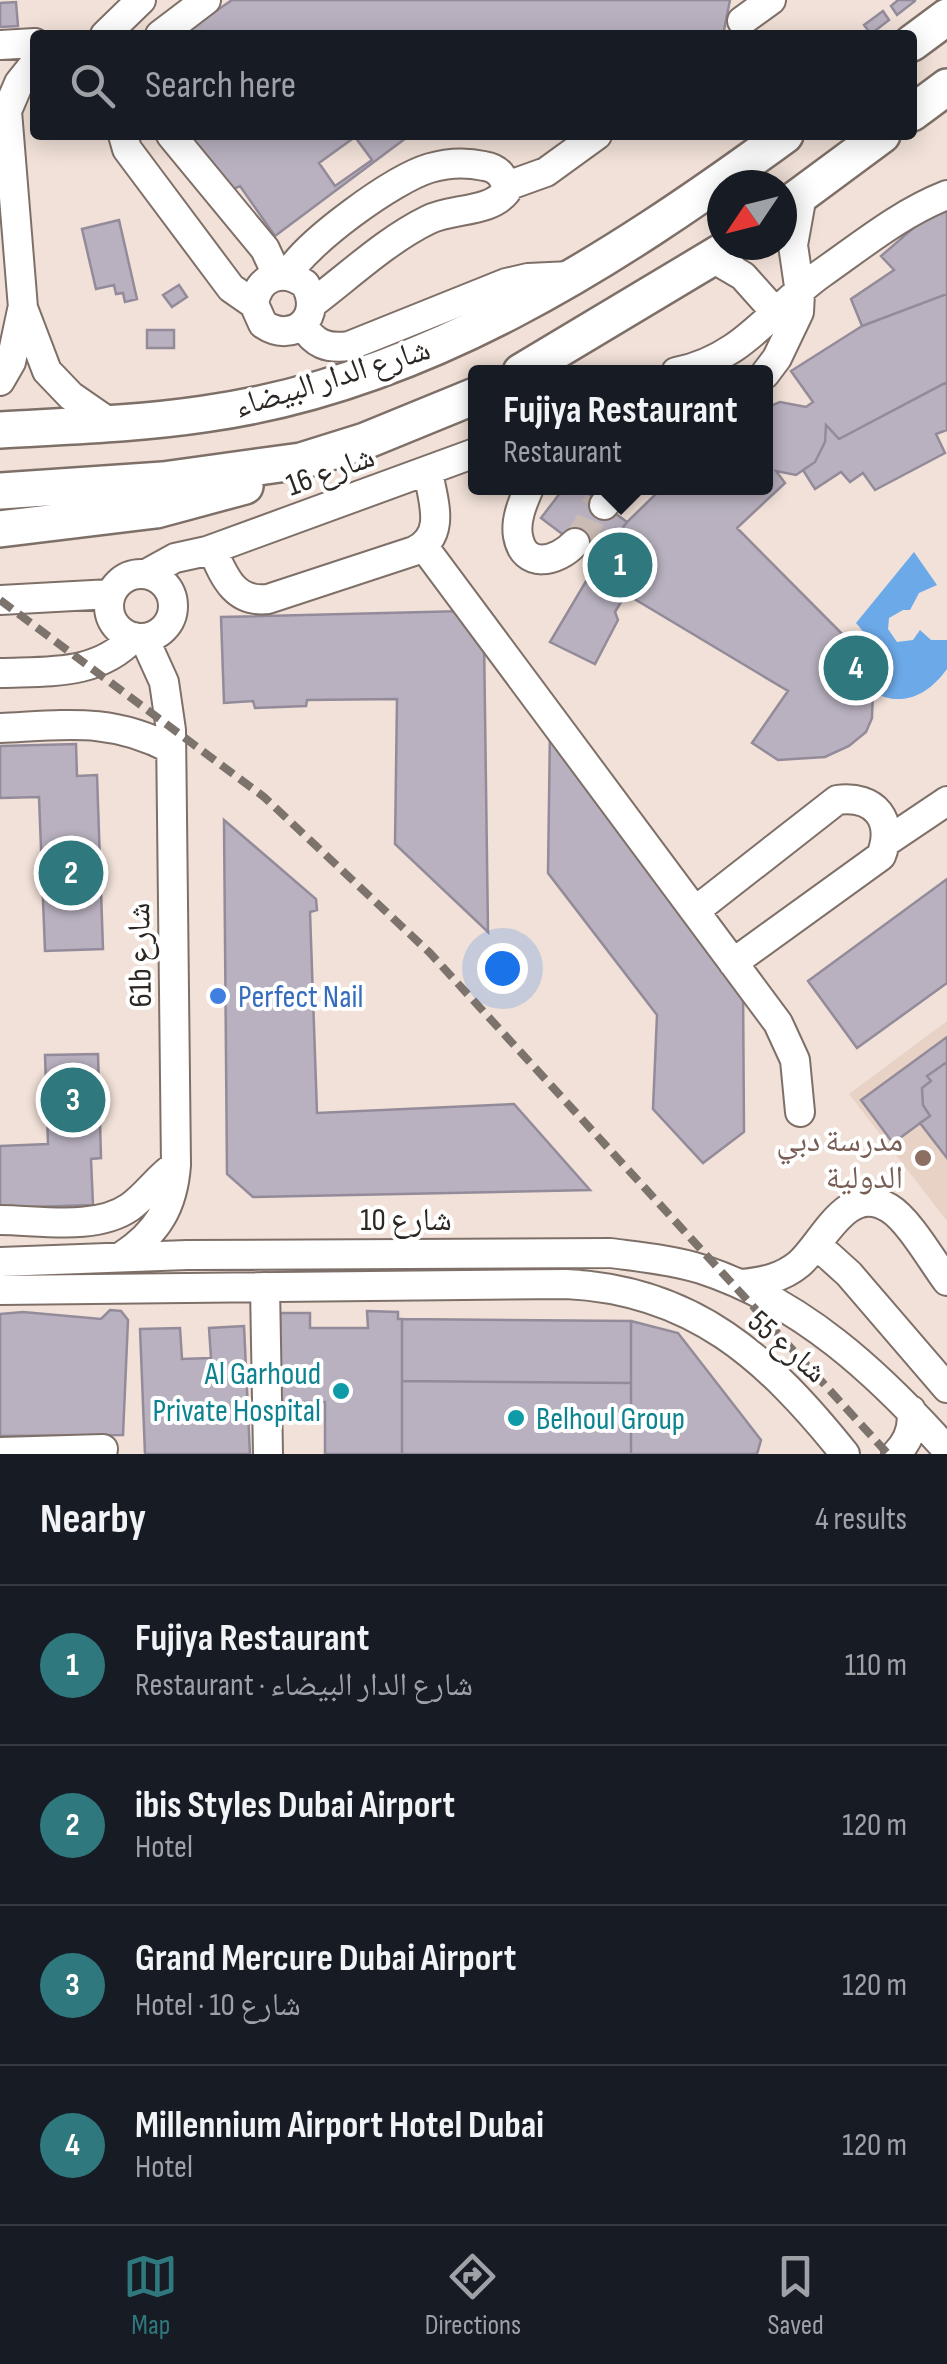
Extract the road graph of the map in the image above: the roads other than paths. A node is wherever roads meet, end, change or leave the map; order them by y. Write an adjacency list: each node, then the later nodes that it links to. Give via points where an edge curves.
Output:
1 (141, 0): 6 (street)
2 (206, 0): 7 (street)
3 (771, 0): 5 (street)
4 (947, 17): 8 (main road)
5 (743, 19)
6 (108, 30)
7 (167, 30)
8 (917, 39)
9 (30, 43): 10 (street)
10 (0, 45)
11 (30, 62): 12 (street)
12 (0, 64)
13 (30, 69): 15 (street)
14 (30, 93): 15 (street)
15 (5, 108): 33 (street)
16 (124, 140): 32 (street, via 231,288)
17 (175, 140): 29 (street)
18 (591, 140): 22 (street, via 546,172)
19 (775, 140): 30 (main road, شارع الدار البيضاء, via 666,220)
20 (875, 140): 24 (main road)
21 (947, 178): 28 (street, via 904,196)
22 (507, 186): 29 (street, via 503,176 483,166 448,164 414,174 314,243); 34 (street, via 490,205 445,213 413,228)
23 (947, 195): 28 (street, via 902,216)
24 (797, 198)
25 (710, 260): 36 (main road)
26 (730, 260): 35 (street)
27 (795, 260): 31 (street)
28 (823, 272): 31 (street)
29 (282, 274): 32 (street, via 261,285); 34 (street, via 305,284)
30 (572, 276): 34 (street, via 506,283 349,346 335,348 310,337); 41 (main road, شارع الدار البيضاء, via 405,361 206,414)
31 (800, 293): 35 (street); 38 (street, via 796,320)
32 (254, 304): 34 (street, via 263,324 282,333)
33 (23, 308): 39 (street, via 11,362); 41 (street, via 47,371)
34 (308, 314)
35 (777, 314): 37 (street, via 726,354)
36 (533, 365)
37 (695, 365)
38 (770, 365)
39 (0, 380)
40 (468, 399): 44 (main road, شارع الدار البيضاء)
41 (110, 424): 42 (main road, شارع الدار البيضاء)
42 (0, 430)
43 (468, 455): 45 (street, شارع 16)
44 (301, 460): 46 (main road, شارع الدار البيضاء, via 163,480); 48 (main road, via 231,492 156,510)
45 (428, 472): 50 (street, via 436,529); 51 (street, شارع 16)
46 (0, 490)
47 (520, 495): 49 (street, via 518,540 524,551 548,561)
48 (0, 529)
49 (574, 544)
50 (424, 547): 51 (street, via 256,600 233,589); 62 (street)
51 (210, 550): 52 (street, شارع 16); 54 (street)
52 (146, 574): 53 (street, شارع 16, via 132,574); 54 (street)
53 (111, 594): 55 (street, شارع 16); 56 (street, via 112,620)
54 (172, 596): 56 (street, via 164,628)
55 (0, 600)
56 (139, 637): 57 (street, via 92,666); 59 (street, 61b شارع, via 164,682)
57 (0, 673)
58 (0, 728): 59 (street, via 106,725)
59 (171, 749): 65 (street, 61b شارع)
60 (947, 801): 61 (street)
61 (886, 842): 62 (street, via 879,813 853,798 837,800); 63 (street, via 870,867)
62 (696, 912): 63 (street)
63 (734, 963): 64 (street, via 791,1047)
64 (800, 1112)
65 (176, 1165): 66 (street, via 130,1208 109,1217); 68 (street, 61b شارع, via 162,1219)
66 (0, 1220)
67 (814, 1248): 70 (street, via 844,1212 874,1203 901,1220); 71 (street, via 782,1275); 76 (street, via 850,1274)
68 (122, 1256): 69 (street, شارع 10); 71 (street, شارع 10, via 610,1253 698,1268)
69 (0, 1262)
70 (945, 1275)
71 (741, 1284): 75 (street, شارع 10)
72 (265, 1287): 73 (street, شارع 10); 74 (street, شارع 10, via 602,1285); 82 (street)
73 (0, 1290)
74 (672, 1304): 78 (street, شارع 55, via 742,1348)
75 (800, 1316): 77 (street, شارع 55)
76 (947, 1388)
77 (910, 1410): 80 (street, شارع 55); 85 (street, via 913,1421)
78 (818, 1421): 83 (street); 84 (street, شارع 55)
79 (103, 1450): 81 (street)
80 (947, 1450)
81 (0, 1452)
82 (268, 1454)
83 (816, 1454)
84 (845, 1454)
85 (896, 1454)

